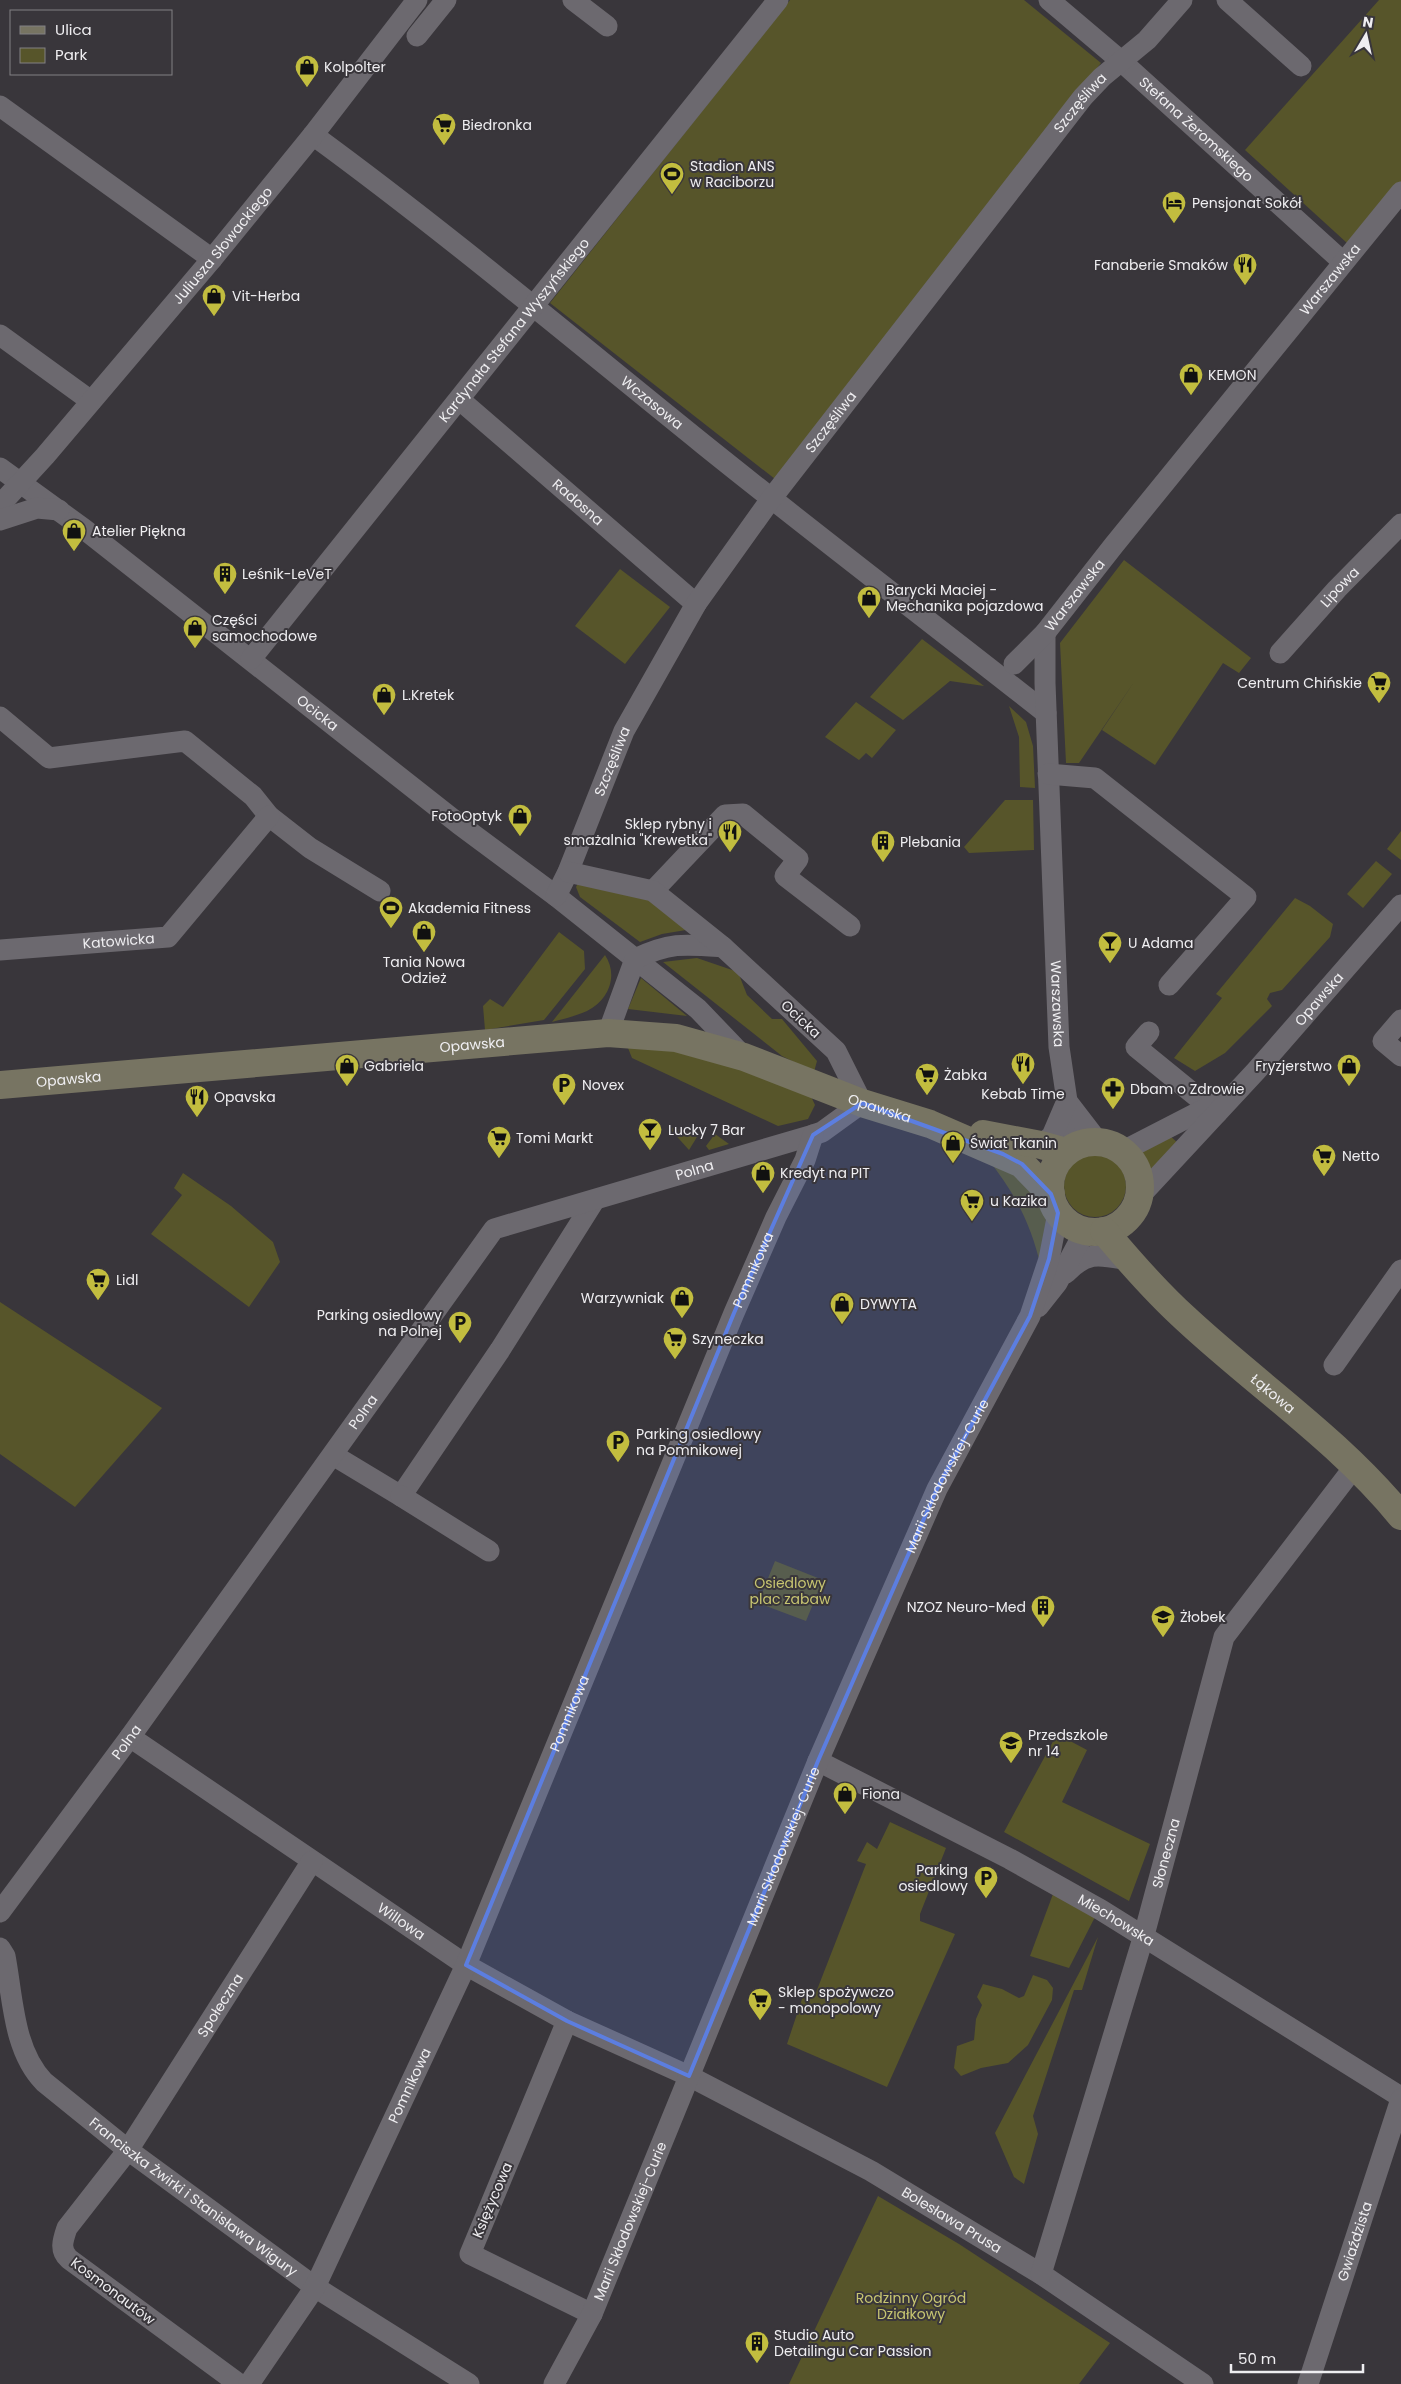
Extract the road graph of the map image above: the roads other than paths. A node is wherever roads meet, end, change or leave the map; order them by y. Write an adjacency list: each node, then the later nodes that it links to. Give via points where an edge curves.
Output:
1 (417, 0): 13 (street, Juliusza Słowackiego)
2 (446, 0): 9 (street)
3 (573, 0): 8 (street)
4 (778, 0): 17 (street, Kardynała Stefana Wyszyńskiego)
5 (1049, 0): 10 (street, Stefana Żeromskiego)
6 (1182, 0): 10 (street, Szczęśliwa, via 1146,40)
7 (1228, 0): 11 (street)
8 (607, 26)
9 (416, 36)
10 (1121, 61): 16 (street, Stefana Żeromskiego); 23 (street, Szczęśliwa, via 1083,97)
11 (1301, 66)
12 (0, 106): 15 (street)
13 (313, 135): 15 (street, Juliusza Słowackiego); 17 (street, Wczasowa)
14 (1397, 206): 16 (street, Warszawska)
15 (212, 259): 19 (street, Juliusza Słowackiego)
16 (1344, 262): 29 (street, Warszawska)
17 (533, 308): 20 (street, Kardynała Stefana Wyszyńskiego); 23 (street, Wczasowa)
18 (0, 335): 19 (street)
19 (91, 400): 22 (street, Juliusza Słowackiego)
20 (460, 400): 28 (street, Radosna); 31 (street, Kardynała Stefana Wyszyńskiego)
21 (0, 468): 22 (street, Ocicka)
22 (20, 483): 24 (street); 25 (street, Ocicka)
23 (771, 499): 28 (street, Szczęśliwa); 33 (street, Wczasowa)
24 (0, 505)
25 (59, 510): 26 (street, via 37,508); 31 (street, Ocicka)
26 (0, 520)
27 (1401, 524): 30 (street, Lipowa)
28 (696, 604): 40 (street, Szczęśliwa, via 624,731)
29 (1045, 633): 32 (street); 34 (street, Warszawska)
30 (1280, 653)
31 (251, 659): 43 (street, Ocicka, via 459,824)
32 (1014, 664): 33 (street); 34 (street)
33 (993, 669): 35 (street, Wczasowa)
34 (1045, 674): 35 (street); 36 (street, Warszawska)
35 (1012, 686): 36 (street, Wczasowa)
36 (1046, 713): 38 (street, Warszawska)
37 (0, 717): 39 (street, via 49,758 185,741 253,796)
38 (1048, 774): 49 (street, via 1095,778 1246,897); 56 (street, Warszawska, via 1059,1047)
39 (269, 816): 41 (street, via 310,848); 47 (street, Katowicka, via 168,937)
40 (568, 872): 42 (street, Ocicka); 43 (street, Szczęśliwa)
41 (380, 891)
42 (653, 891): 45 (street, via 725,816 742,814 798,859 785,876); 46 (street, Ocicka)
43 (556, 896): 48 (street, Ocicka)
44 (1401, 905): 58 (street, Opawska, via 1236,1093)
45 (850, 926)
46 (723, 947): 48 (street, via 668,945); 57 (street, Ocicka, via 836,1051)
47 (0, 950)
48 (635, 959): 52 (street); 54 (street, Ocicka, via 698,1009)
49 (1169, 985)
50 (1401, 1020): 53 (street, via 1383,1041)
51 (1149, 1032): 58 (street, via 1136,1047)
52 (608, 1033): 54 (main road, Opawska, via 676,1038); 55 (main road, Opawska)
53 (1401, 1056)
54 (744, 1057): 57 (main road, Opawska)
55 (0, 1084)
56 (1067, 1101): 61 (street, via 1052,1136); 62 (street, Warszawska)
57 (862, 1103): 59 (main road, Opawska); 60 (street, Polna)
58 (1214, 1110): 62 (street, Opawska); 65 (street, Opawska)
59 (930, 1124): 61 (main road, Opawska); 64 (main road, Opawska, via 1022,1164)
60 (813, 1135): 63 (street, Polna); 83 (street, Pomnikowa, via 805,1160 734,1313)
61 (1041, 1145): 62 (main road, Opawska)
62 (1090, 1149): 64 (main road, via 1052,1172); 65 (main road, via 1131,1161 1139,1185)
63 (594, 1200): 72 (street, Polna, via 494,1229); 74 (street, via 500,1350)
64 (1054, 1204): 66 (main road, via 1076,1228); 70 (street, Marii Skłodowskiej-Curie, via 1049,1259)
65 (1133, 1208): 66 (main road, via 1114,1227); 67 (main road, Łąkowa)
66 (1098, 1231): 67 (main road, Łąkowa); 69 (street, Marii Skłodowskiej-Curie, via 1080,1240)
67 (1135, 1267): 69 (street, Marii Skłodowskiej-Curie, via 1097,1255 1089,1256 1075,1264); 73 (main road, Łąkowa, via 1186,1320)
68 (1401, 1270): 71 (street)
69 (1058, 1283): 70 (street, Marii Skłodowskiej-Curie)
70 (1030, 1316): 78 (street, Marii Skłodowskiej-Curie, via 937,1489)
71 (1334, 1365)
72 (333, 1455): 74 (street); 77 (street, Polna)
73 (1355, 1466): 75 (main road, Łąkowa); 81 (street, Słoneczna, via 1224,1638)
74 (401, 1496): 76 (street)
75 (1401, 1516)
76 (489, 1551)
77 (130, 1737): 79 (street, Willowa); 80 (street, Polna)
78 (818, 1762): 81 (street, Miechowska, via 1010,1859); 85 (street, Marii Skłodowskiej-Curie)
79 (312, 1861): 83 (street, Willowa); 87 (street, Społeczna)
80 (0, 1912)
81 (1144, 1934): 86 (street, Miechowska); 88 (street, Słoneczna)
82 (0, 1948): 87 (street, Franciszka Żwirki i Stanisława Wigury, via 5,1956 21,2043 34,2072)
83 (466, 1965): 84 (street, Willowa); 89 (street, Pomnikowa)
84 (567, 2021): 85 (street, Willowa); 90 (street, Księżycowa, via 470,2254)
85 (689, 2076): 88 (street, Bolesława Prusa, via 872,2171); 90 (street, Marii Skłodowskiej-Curie)
86 (1401, 2098): 96 (street, Gwiaździsta)
87 (128, 2150): 89 (street, Franciszka Żwirki i Stanisława Wigury); 91 (street, Kosmonautów, via 67,2228 62,2248 64,2254)
88 (1041, 2274): 95 (street, Bolesława Prusa)
89 (315, 2288): 92 (street); 93 (street, Franciszka Żwirki i Stanisława Wigury)
90 (592, 2314): 94 (street, Marii Skłodowskiej-Curie)
91 (239, 2384)
92 (249, 2384)
93 (469, 2384)
94 (554, 2384)
95 (1203, 2384)
96 (1308, 2384)

